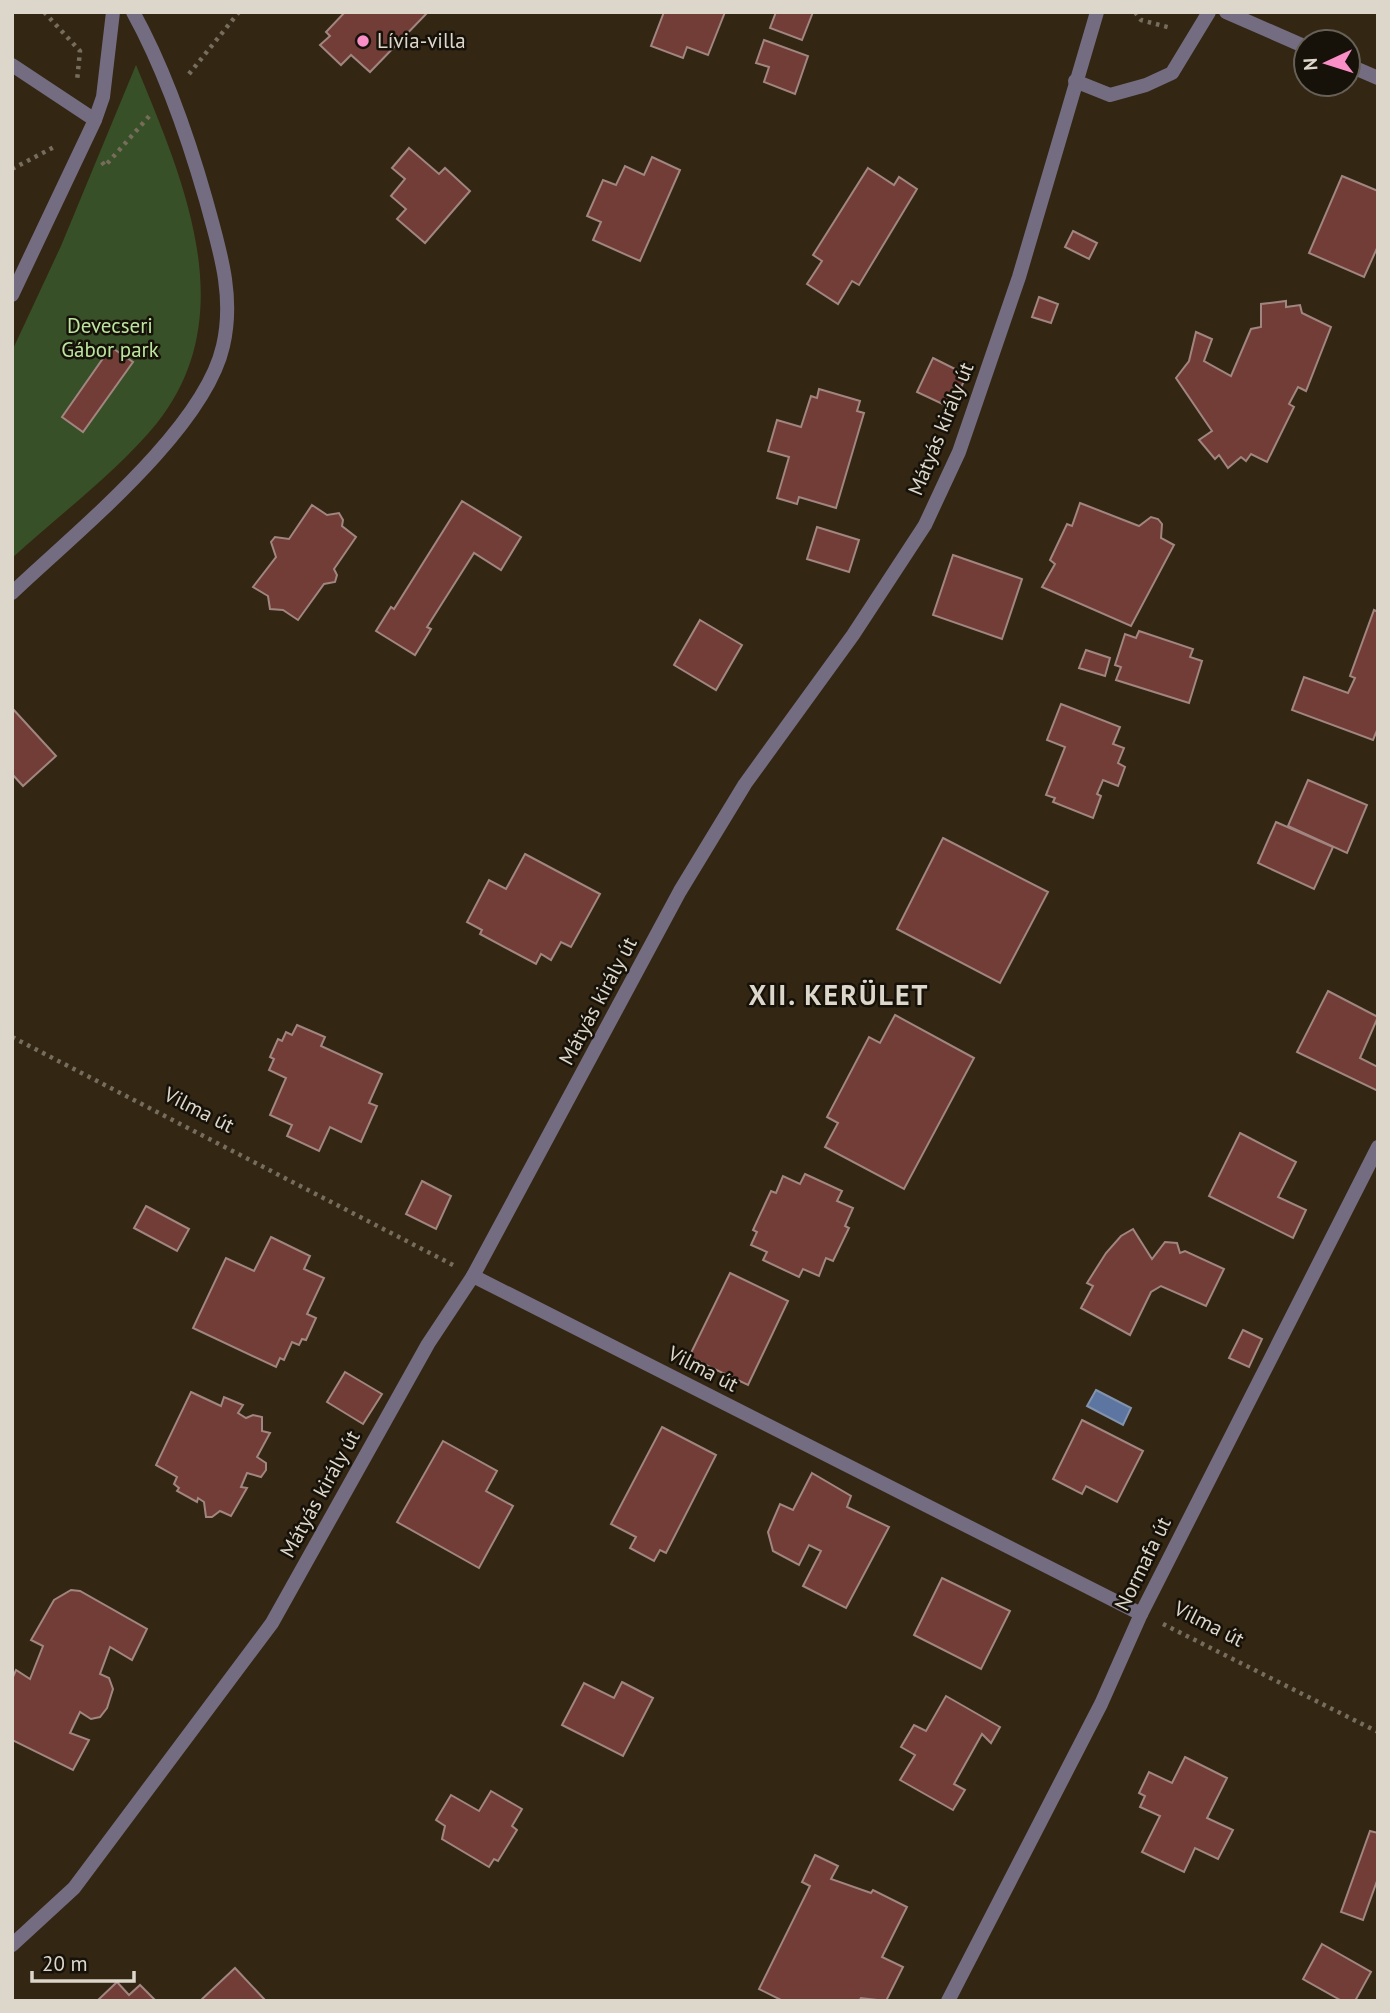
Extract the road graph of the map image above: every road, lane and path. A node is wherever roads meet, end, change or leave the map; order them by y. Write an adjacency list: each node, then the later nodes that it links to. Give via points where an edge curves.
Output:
1 (44, 12): 14 (path, via 80,51)
2 (113, 12): 15 (street, via 103,97)
3 (133, 12): 13 (street)
4 (239, 12): 10 (path)
5 (1097, 12): 12 (street, Mátyás király út)
6 (1135, 12): 8 (path, via 1141,20 1171,28)
7 (1226, 12): 9 (street)
8 (1206, 16): 12 (street, via 1172,73 1110,95)
9 (1292, 41)
10 (200, 64)
11 (12, 65): 14 (street)
12 (1075, 81): 22 (street, Mátyás király út, via 1015,290 959,452 925,525 853,635 745,784 680,891)
13 (169, 93): 16 (path, via 105,166); 19 (street, via 192,152 226,270 226,325 216,370 203,396 164,446)
14 (74, 107): 15 (street)
15 (95, 120): 16 (street)
16 (87, 142): 17 (path, via 59,144); 18 (street)
17 (12, 169)
18 (12, 295)
19 (12, 593)
20 (12, 1037): 22 (path, Vilma út)
21 (1378, 1147): 23 (street, Normafa út)
22 (473, 1276): 23 (street, Vilma út); 25 (street, Mátyás király út, via 272,1623 74,1888)
23 (1141, 1614): 24 (path, Vilma út); 26 (street, Normafa út, via 1101,1704)
24 (1378, 1732)
25 (12, 1945)
26 (948, 2001)

